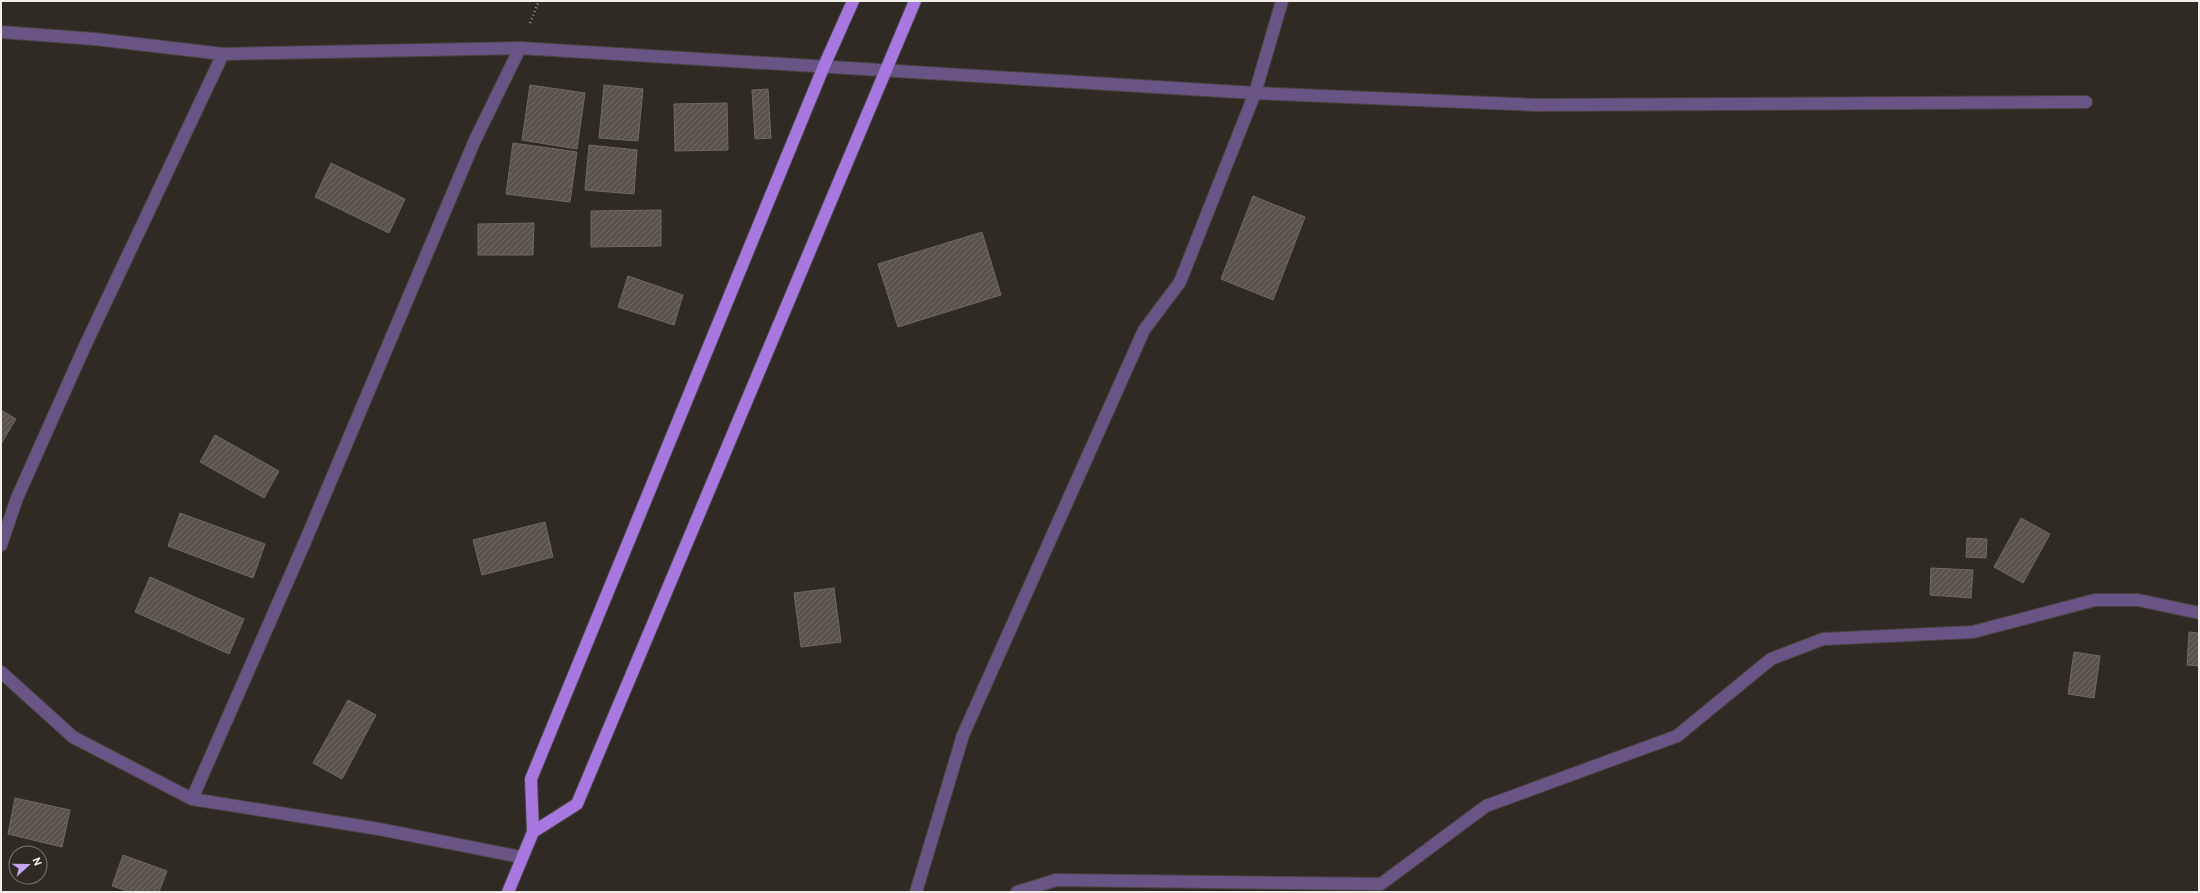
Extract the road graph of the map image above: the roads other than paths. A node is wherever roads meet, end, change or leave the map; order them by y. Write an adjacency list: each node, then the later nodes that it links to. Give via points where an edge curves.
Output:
1 (853, 1): 7 (main road)
2 (915, 1): 8 (main road)
3 (1282, 1): 9 (street)
4 (1, 32): 6 (street, via 95,39)
5 (520, 48): 6 (street); 7 (street); 14 (street, via 475,140 307,537)
6 (224, 54): 11 (street, via 84,348 17,498)
7 (824, 66): 8 (street); 15 (main road, via 531,779)
8 (888, 70): 9 (street); 15 (main road, via 578,804)
9 (1256, 93): 10 (street, via 1536,105); 19 (street, via 1180,282 1144,330 963,735)
10 (2086, 102)
11 (1, 545)
12 (2199, 613): 17 (street, via 2138,600 2095,600 1973,632 1823,639 1772,659 1677,736 1486,806)
13 (1, 672): 14 (street, via 73,737)
14 (192, 798): 16 (street, via 380,829)
15 (533, 832): 16 (main road)
16 (521, 857): 18 (main road)
17 (1382, 888): 20 (street, via 1056,880)
18 (508, 892)
19 (916, 892)
20 (1017, 892)

